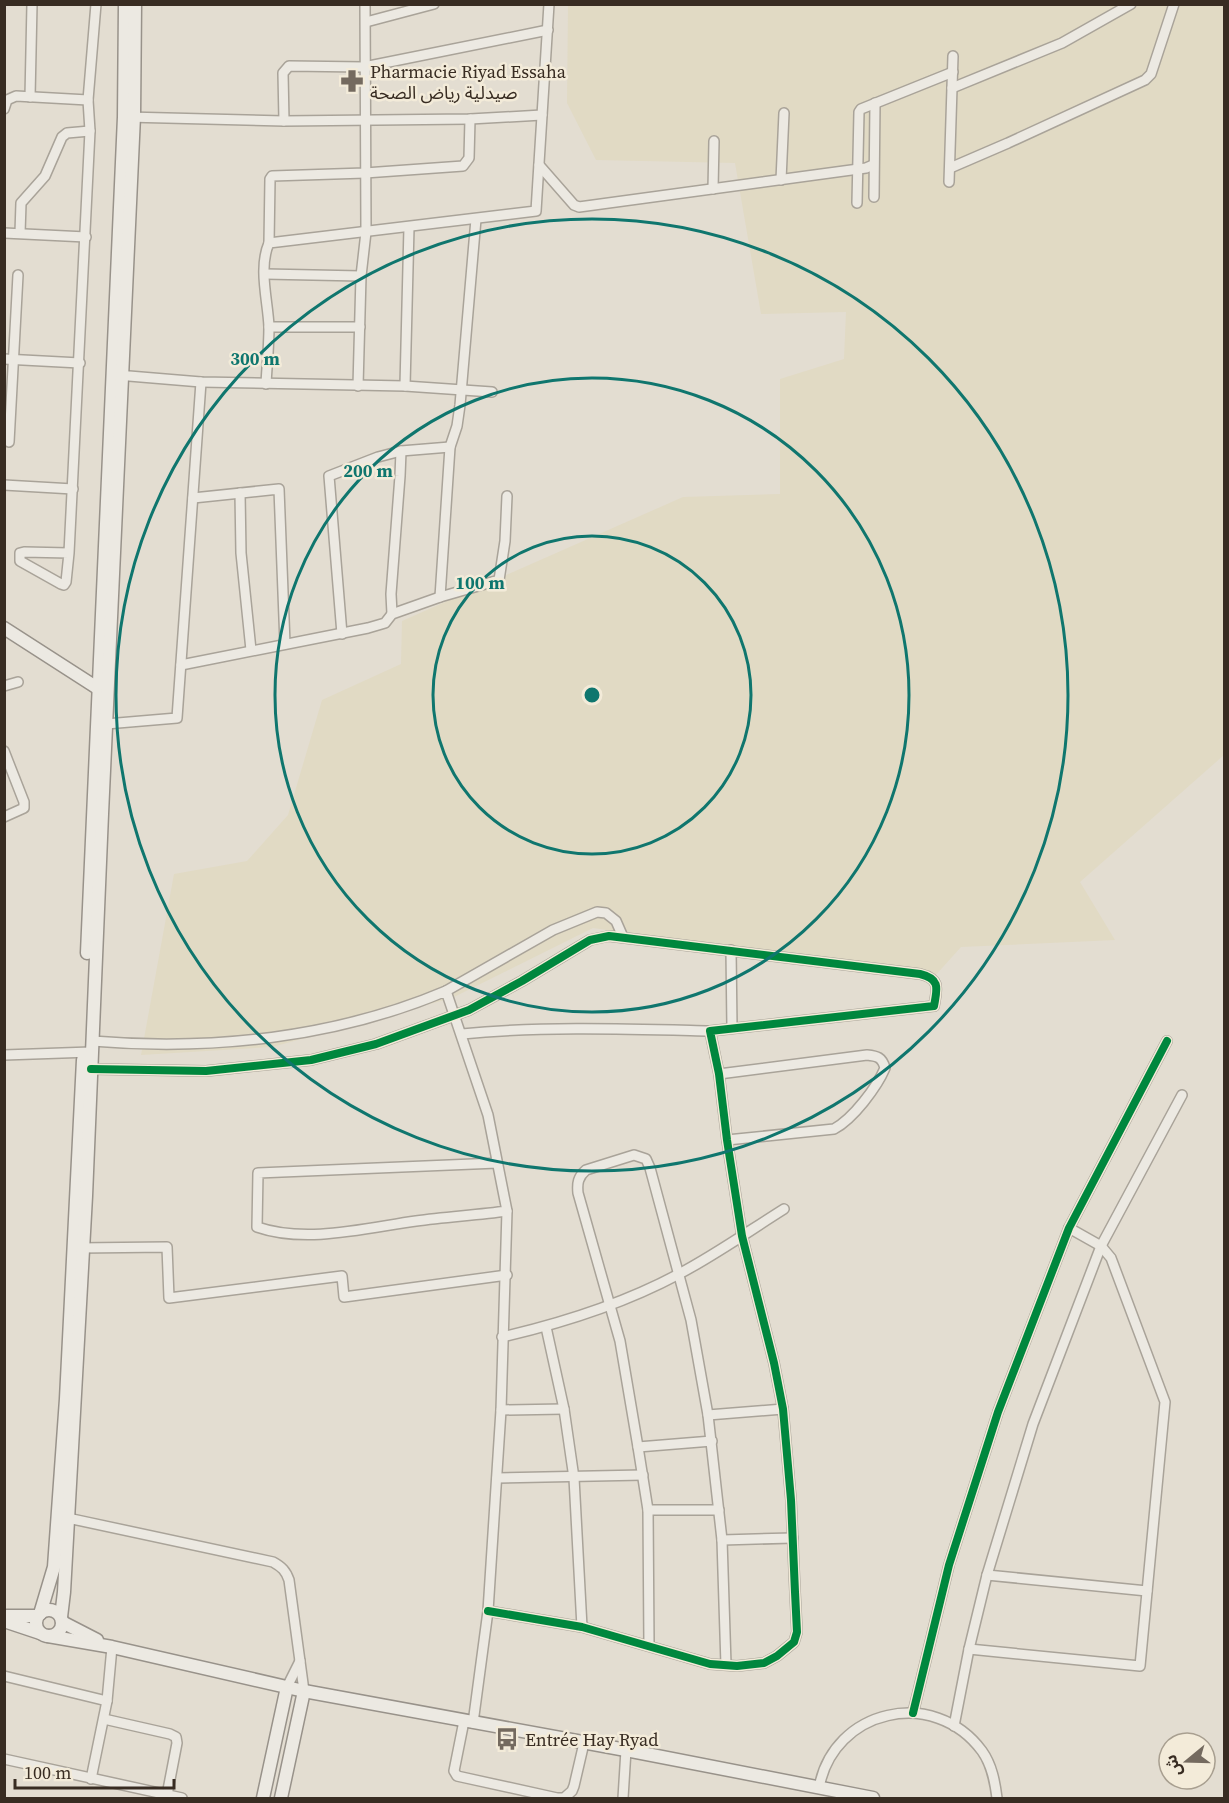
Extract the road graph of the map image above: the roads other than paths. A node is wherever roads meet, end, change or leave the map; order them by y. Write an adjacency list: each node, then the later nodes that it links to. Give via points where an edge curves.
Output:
1 (32, 4): 16 (street)
2 (96, 4): 17 (street)
3 (126, 4): 22 (main road)
4 (135, 4): 22 (main road)
5 (365, 4): 10 (street)
6 (434, 4): 10 (street)
7 (549, 4): 11 (street)
8 (1131, 4): 15 (street, via 1062,43)
9 (1173, 4): 30 (street, via 1151,74 1145,80)
10 (366, 22): 13 (street)
11 (548, 30): 13 (street); 21 (street)
12 (953, 56): 14 (street)
13 (364, 67): 24 (street); 25 (street, via 289,66 283,73)
14 (953, 72): 15 (street); 18 (street)
15 (952, 88): 30 (street)
16 (30, 97): 17 (street); 19 (street, via 11,97)
17 (88, 100): 26 (street)
18 (875, 103): 29 (street); 31 (street, via 859,112)
19 (4, 109)
20 (784, 112): 33 (street)
21 (542, 115): 23 (street); 28 (street)
22 (129, 117): 25 (street); 52 (main road)
23 (470, 119): 24 (street); 32 (street, via 469,158 463,166)
24 (364, 120): 25 (street); 32 (street)
25 (284, 121)
26 (90, 131): 42 (street, via 62,137 45,176 21,203); 43 (street)
27 (714, 141): 35 (street)
28 (539, 165): 35 (street, via 579,207); 38 (street, via 536,211)
29 (873, 165): 31 (street); 36 (street)
30 (950, 168): 34 (street)
31 (857, 169): 33 (street); 37 (street)
32 (365, 173): 40 (street); 44 (street, via 272,176)
33 (781, 180): 35 (street)
34 (949, 182)
35 (713, 189)
36 (874, 197)
37 (857, 202)
38 (476, 219): 39 (street); 57 (street)
39 (409, 227): 40 (street); 56 (street)
40 (366, 232): 44 (street); 47 (street)
41 (4, 233): 42 (street)
42 (20, 233): 43 (street)
43 (86, 237): 51 (street)
44 (269, 243): 45 (street)
45 (265, 274): 47 (street); 48 (street)
46 (18, 275): 50 (street)
47 (361, 276): 49 (street)
48 (269, 327): 49 (street); 54 (street)
49 (360, 327): 55 (street)
50 (9, 360): 51 (street); 59 (street)
51 (80, 363): 63 (street)
52 (117, 375): 53 (street); 77 (main road)
53 (201, 382): 54 (street); 66 (street)
54 (266, 384): 55 (street)
55 (358, 386): 56 (street)
56 (405, 386): 57 (street)
57 (462, 390): 58 (street); 60 (street)
58 (492, 392)
59 (9, 442)
60 (450, 447): 61 (street); 68 (street)
61 (400, 451): 69 (street); 71 (street, via 329,476)
62 (4, 485): 63 (street)
63 (73, 489): 67 (street)
64 (240, 493): 66 (street); 72 (street, via 279,489); 73 (street, via 241,553)
65 (507, 496): 68 (street, via 499,580)
66 (193, 498): 74 (street)
67 (69, 553): 67 (street, via 64,585 20,561 19,556 24,552)
68 (440, 597): 69 (street)
69 (392, 614): 71 (street, via 381,624)
70 (4, 628): 77 (main road)
71 (342, 634): 72 (street)
72 (285, 644): 73 (street)
73 (251, 650): 74 (street)
74 (181, 665): 78 (street, via 177,718)
75 (18, 681): 76 (street)
76 (4, 686)
77 (102, 691): 78 (main road); 80 (main road)
78 (105, 724): 80 (main road)
79 (4, 751): 81 (street, via 24,808)
80 (97, 813): 90 (main road)
81 (4, 816)
82 (623, 937): 83 (street); 84 (street, via 616,921 597,912 553,930); 85 (street, via 590,940 522,981)
83 (731, 950): 86 (street); 86 (street, via 920,974 930,976 936,987 934,1006)
84 (446, 991): 85 (street); 90 (street, via 406,1008 324,1029 267,1038)
85 (454, 1015): 88 (street); 92 (street, via 376,1044 311,1060 206,1071)
86 (732, 1028): 87 (street)
87 (710, 1031): 88 (street, via 588,1028); 93 (street)
88 (462, 1034): 96 (street, via 488,1115)
89 (1167, 1041): 99 (street)
90 (89, 1048): 91 (street); 92 (main road); 102 (main road)
91 (4, 1055)
92 (91, 1069): 102 (main road)
93 (719, 1074): 95 (street); 95 (street, via 867,1055 882,1059 885,1068 859,1107 834,1129)
94 (1182, 1095): 101 (street)
95 (727, 1140): 100 (street)
96 (497, 1163): 98 (street); 98 (street, via 258,1173 257,1227 285,1234 307,1234)
97 (784, 1209): 100 (street)
98 (507, 1211): 103 (street)
99 (1069, 1228): 101 (street); 140 (street, via 998,1412 948,1565)
100 (742, 1236): 104 (street); 109 (street)
101 (1101, 1246): 122 (street, via 1034,1424); 123 (street, via 1112,1258 1165,1402)
102 (79, 1248): 103 (street, via 166,1247 169,1298 342,1276 344,1297); 119 (main road)
103 (507, 1275): 107 (street)
104 (678, 1275): 105 (street); 105 (street, via 646,1159 634,1155 586,1170 577,1184 578,1193); 111 (street, via 691,1320)
105 (609, 1305): 106 (street); 113 (street, via 620,1341)
106 (546, 1327): 107 (street); 108 (street)
107 (502, 1337): 110 (street)
108 (564, 1409): 110 (street); 116 (street)
109 (783, 1409): 111 (street); 120 (street)
110 (501, 1410): 115 (street)
111 (708, 1415): 112 (street)
112 (712, 1441): 113 (street); 118 (street)
113 (638, 1447): 114 (street)
114 (642, 1475): 116 (street); 117 (street)
115 (497, 1478): 116 (street); 124 (street)
116 (574, 1478): 129 (street)
117 (648, 1510): 118 (street); 131 (street)
118 (719, 1510): 121 (street)
119 (63, 1517): 125 (main road, via 54,1567); 127 (main road); 134 (street, via 280,1566 289,1580)
120 (793, 1538): 121 (street); 135 (street, via 797,1632 794,1642 764,1663)
121 (722, 1540): 135 (street)
122 (987, 1575): 123 (street); 133 (street)
123 (1147, 1591): 133 (street, via 1140,1666)
124 (488, 1611): 129 (street); 142 (street)
125 (39, 1615): 126 (main road); 127 (main road, via 51,1610); 130 (main road, via 36,1625)
126 (4, 1616)
127 (62, 1620): 130 (main road, via 60,1631); 132 (main road)
128 (4, 1622): 130 (main road)
129 (582, 1627): 131 (street)
130 (44, 1634): 132 (main road)
131 (649, 1645): 135 (street, via 700,1662)
132 (112, 1647): 137 (main road); 139 (street)
133 (969, 1649): 143 (street)
134 (300, 1661): 137 (street); 138 (street)
135 (726, 1665)
136 (4, 1676): 139 (street)
137 (287, 1687): 138 (main road); 152 (main road)
138 (304, 1690): 142 (main road); 153 (main road)
139 (107, 1701): 141 (street)
140 (914, 1713): 143 (street); 148 (street, via 879,1717 853,1730 833,1751)
141 (104, 1719): 147 (street); 150 (street, via 176,1737)
142 (469, 1722): 144 (main road); 144 (street, via 454,1771 457,1776 556,1798 564,1798 572,1791)
143 (954, 1726): 156 (street, via 982,1751 995,1778)
144 (584, 1743): 145 (main road)
145 (626, 1750): 148 (main road); 154 (street)
146 (4, 1759): 147 (street)
147 (91, 1779): 149 (street)
148 (819, 1788): 155 (main road)
149 (139, 1794): 150 (street)
150 (167, 1795): 151 (street)
151 (182, 1798)
152 (263, 1798)
153 (281, 1798)
154 (623, 1798)
155 (873, 1798)
156 (997, 1798)

